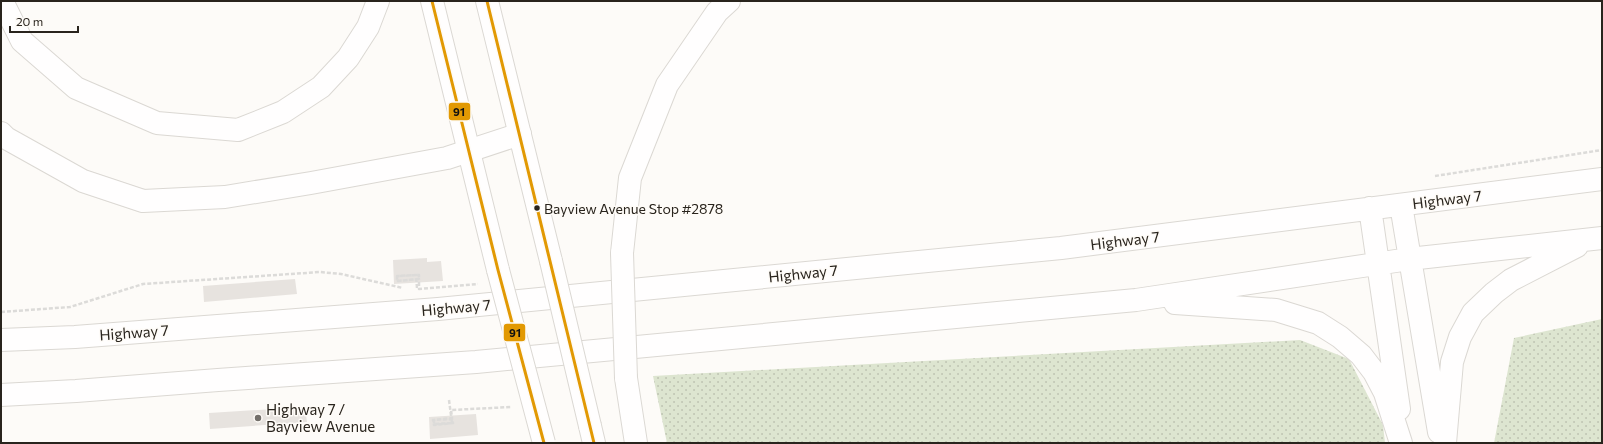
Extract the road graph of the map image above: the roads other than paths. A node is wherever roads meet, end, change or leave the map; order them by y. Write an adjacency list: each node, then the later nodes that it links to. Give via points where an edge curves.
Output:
1 (2, 1): 2 (main road, via 22,42 76,88 157,123 238,130 283,112 321,87 348,58 368,27)
2 (378, 1)
3 (432, 1): 8 (main road)
4 (487, 1): 7 (main road)
5 (729, 1): 20 (main road, bridge, via 717,12 667,85 630,178 622,253 626,378)
6 (1, 133): 8 (main road, via 83,181 143,201 225,197 447,158)
7 (520, 134): 8 (main road); 18 (main road, bridge)
8 (468, 151): 19 (main road, bridge, via 487,279)
9 (1602, 178): 10 (main road, Highway 7)
10 (1401, 204): 11 (main road, Highway 7); 13 (main road)
11 (1370, 208): 14 (main road); 16 (main road, Highway 7, via 1061,248 438,309 75,337)
12 (1595, 239): 13 (main road); 24 (main road, via 1511,280 1473,313 1460,337 1452,362)
13 (1409, 259): 14 (main road); 23 (main road)
14 (1378, 264): 15 (main road); 22 (main road)
15 (1136, 300): 17 (main road, via 476,362); 21 (main road, via 1276,310 1318,323 1361,355 1374,372 1385,394)
16 (1, 340)
17 (1, 395)
18 (592, 435)
19 (544, 443)
20 (636, 443)
21 (1401, 443)
22 (1404, 443)
23 (1440, 443)
24 (1445, 443)

